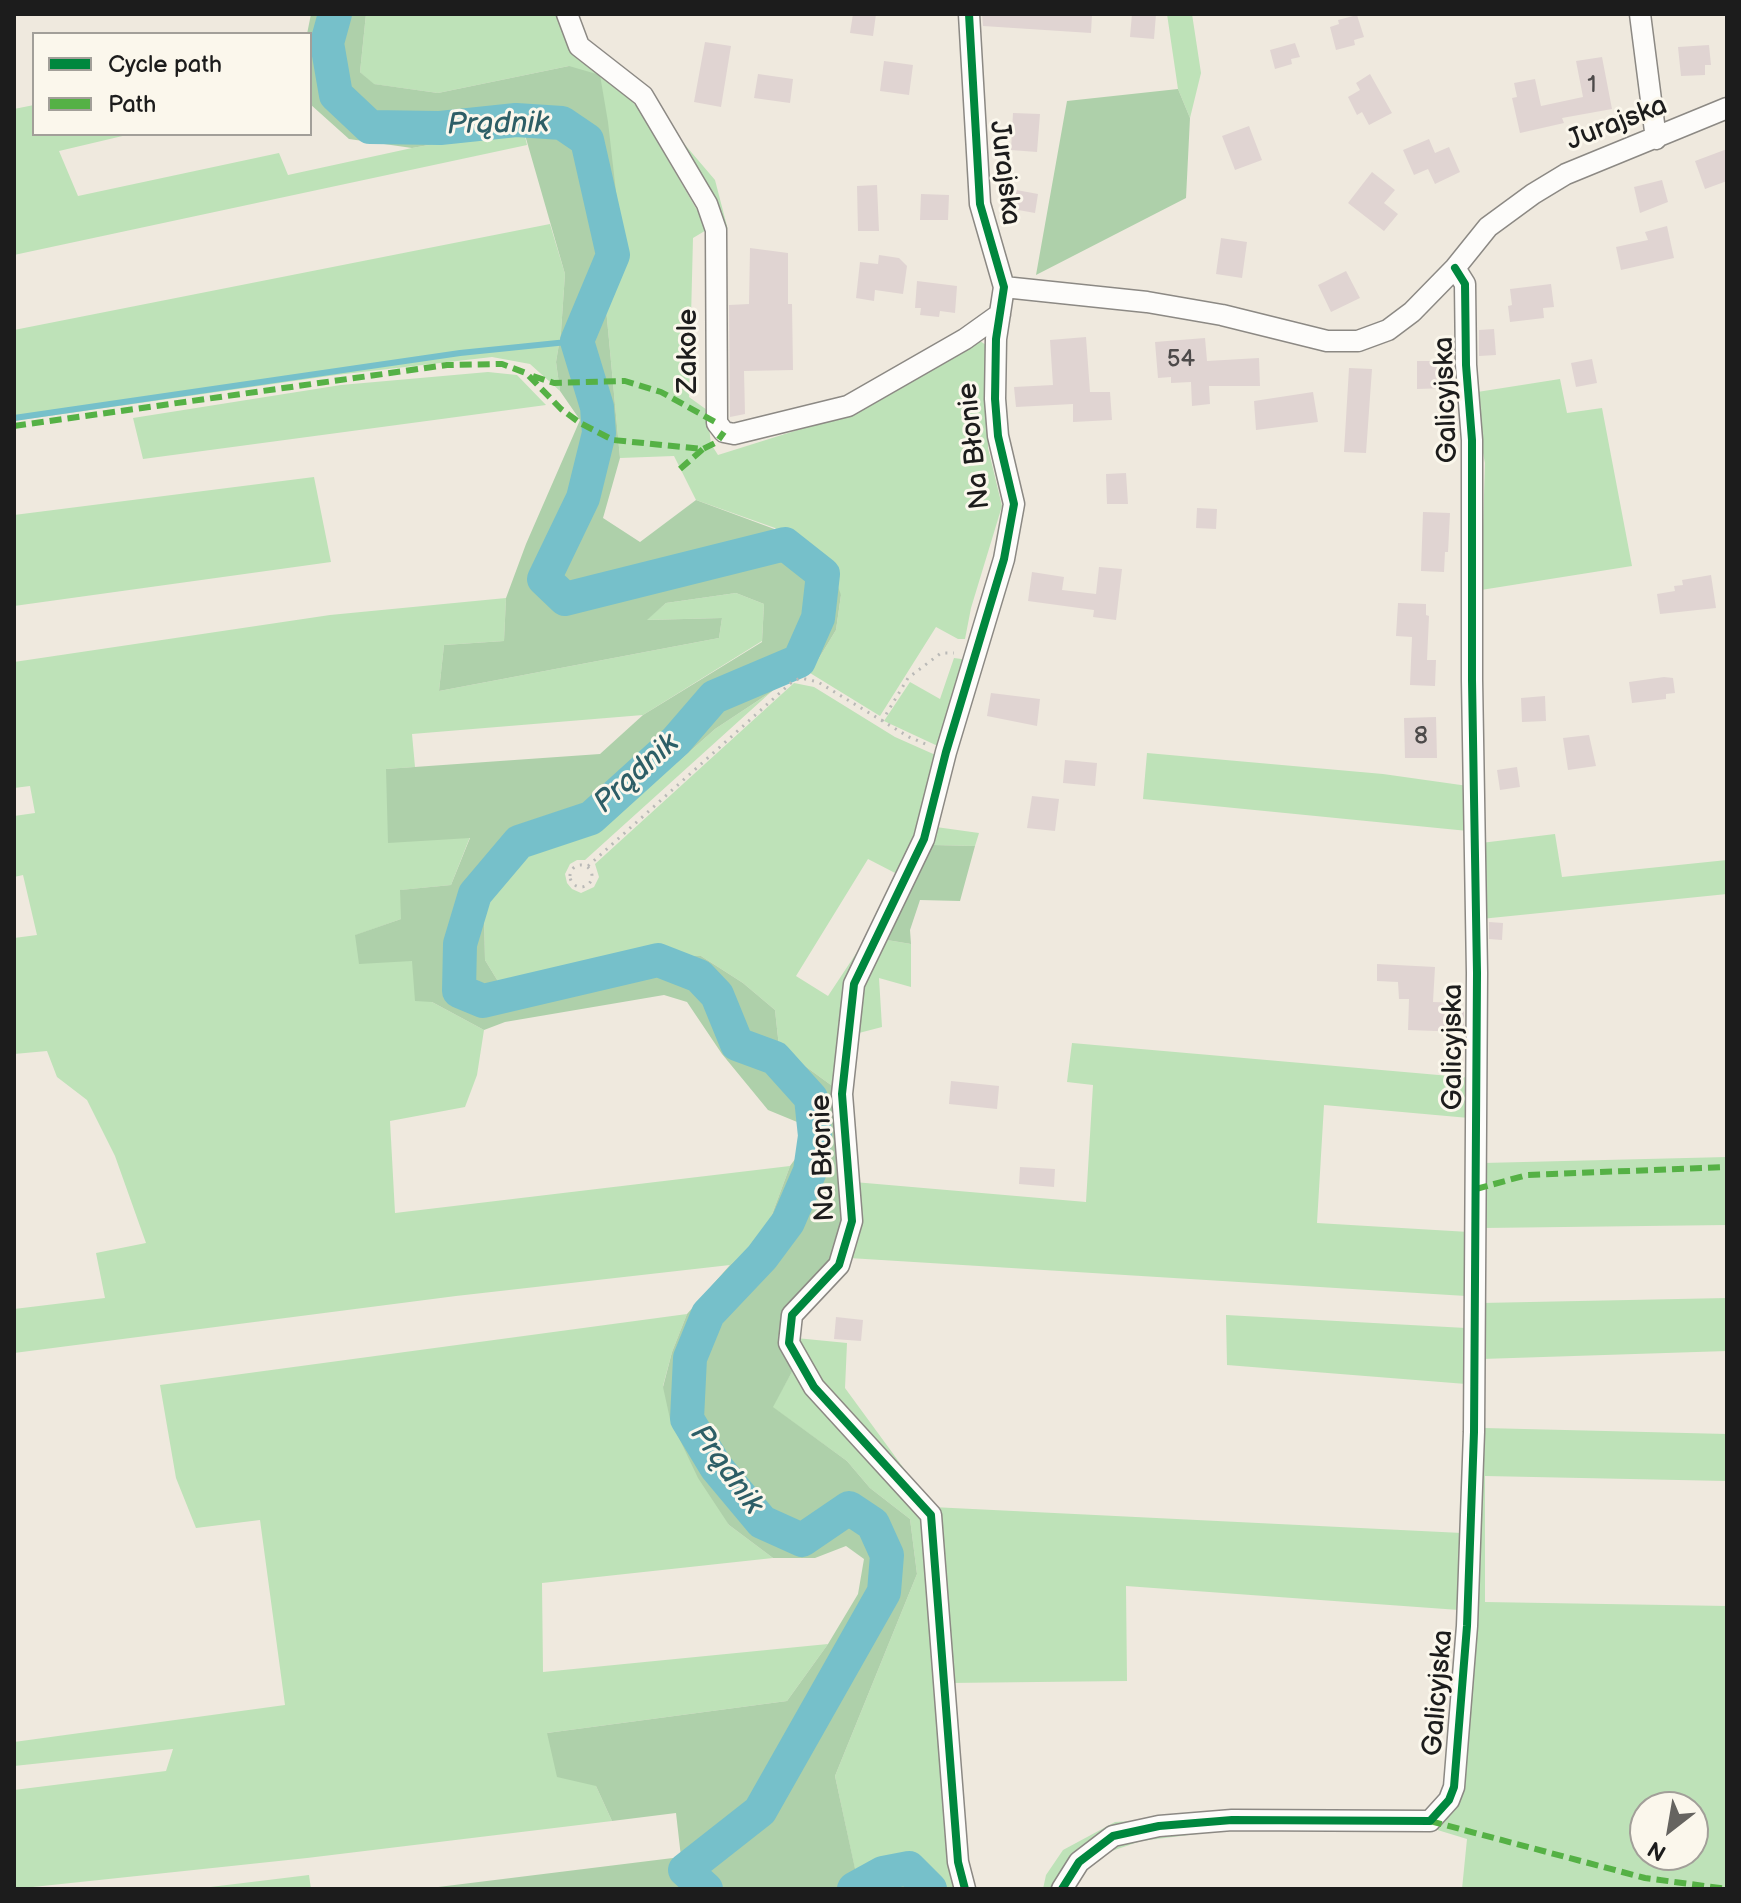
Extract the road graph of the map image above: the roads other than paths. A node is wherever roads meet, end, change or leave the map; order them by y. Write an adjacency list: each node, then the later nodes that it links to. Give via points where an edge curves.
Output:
1 (567, 14): 8 (street, Zakole, via 579,46 643,96 707,204 716,230 717,423 724,432 734,434 848,406)
2 (969, 14): 7 (street, Jurajska, via 980,204)
3 (1640, 14): 5 (street)
4 (1727, 108): 5 (street, Jurajska)
5 (1656, 139): 6 (street, Jurajska, via 1566,174 1533,194 1488,227)
6 (1455, 268): 7 (street, Jurajska, via 1412,312 1388,330 1358,341 1327,341 1147,302); 10 (street, Galicyjska, via 1465,284 1472,440 1477,973 1474,1432 1454,1787 1430,1821 1232,1820 1113,1836 1079,1862)
7 (1004, 287): 8 (street, Na Błonie)
8 (1000, 314): 9 (street, Na Błonie, via 995,399 1014,504 1004,559 924,839 854,984 842,1094 852,1221 839,1265 792,1315 789,1343 814,1387 931,1515 958,1862)
9 (965, 1889)
10 (1062, 1889)

